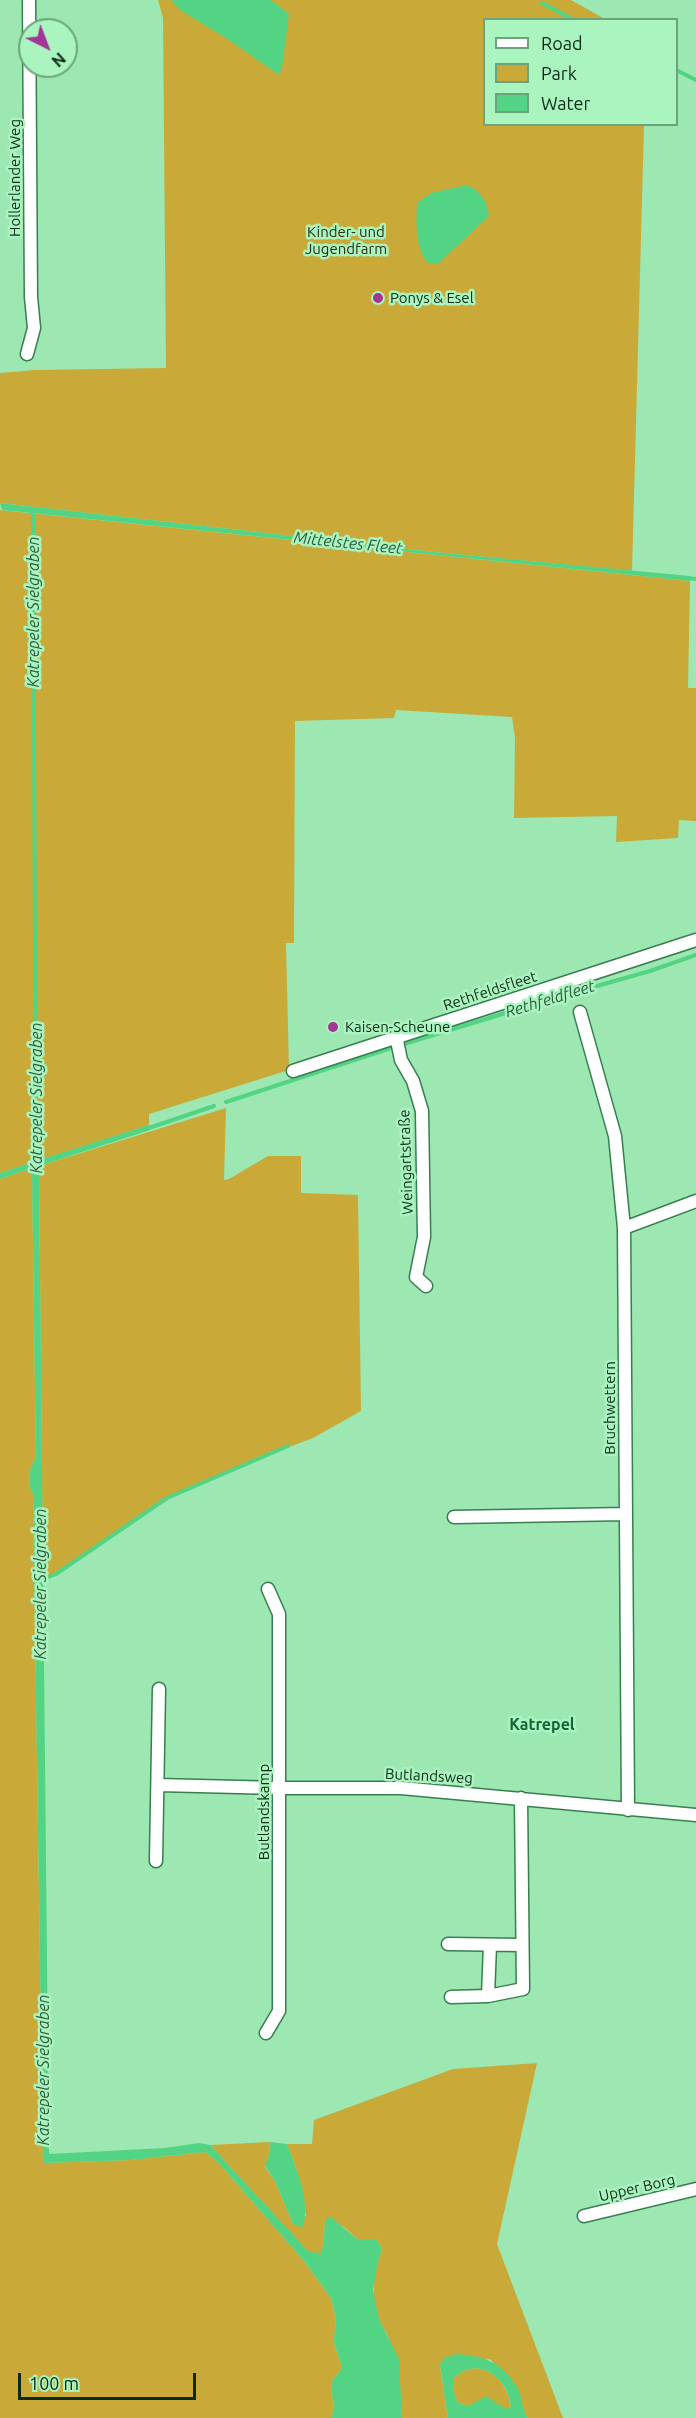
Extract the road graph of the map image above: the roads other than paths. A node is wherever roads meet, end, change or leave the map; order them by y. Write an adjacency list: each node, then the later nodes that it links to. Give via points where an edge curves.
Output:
1 (29, 0): 2 (street, Hollerlander Weg, via 34,328)
2 (27, 354)
3 (696, 940): 5 (street, Rethfeldsfleet)
4 (580, 1012): 8 (street, Bruchwettern, via 615,1136)
5 (396, 1036): 6 (street, Rethfeldsfleet); 9 (street, Weingartstraße, via 401,1060 422,1111 424,1237 416,1276)
6 (293, 1071)
7 (696, 1201): 8 (street)
8 (624, 1228): 10 (street, Bruchwettern)
9 (426, 1286)
10 (626, 1514): 11 (street); 17 (street, Bruchwettern)
11 (454, 1517)
12 (268, 1589): 15 (street, Butlandskamp, via 279,1614)
13 (159, 1689): 14 (street)
14 (159, 1785): 15 (street, Butlandsweg); 19 (street)
15 (279, 1788): 16 (street, Butlandsweg, via 401,1788); 25 (street, Butlandskamp, via 279,2011)
16 (521, 1798): 17 (street, Butlandsweg); 22 (street)
17 (628, 1810): 18 (street, Butlandsweg)
18 (696, 1815)
19 (156, 1862)
20 (448, 1944): 21 (street)
21 (490, 1945): 22 (street); 23 (street)
22 (522, 1945): 23 (street, via 523,1989)
23 (488, 1996): 24 (street)
24 (451, 1997)
25 (266, 2033)
26 (696, 2189): 27 (street, Upper Borg)
27 (584, 2216)

